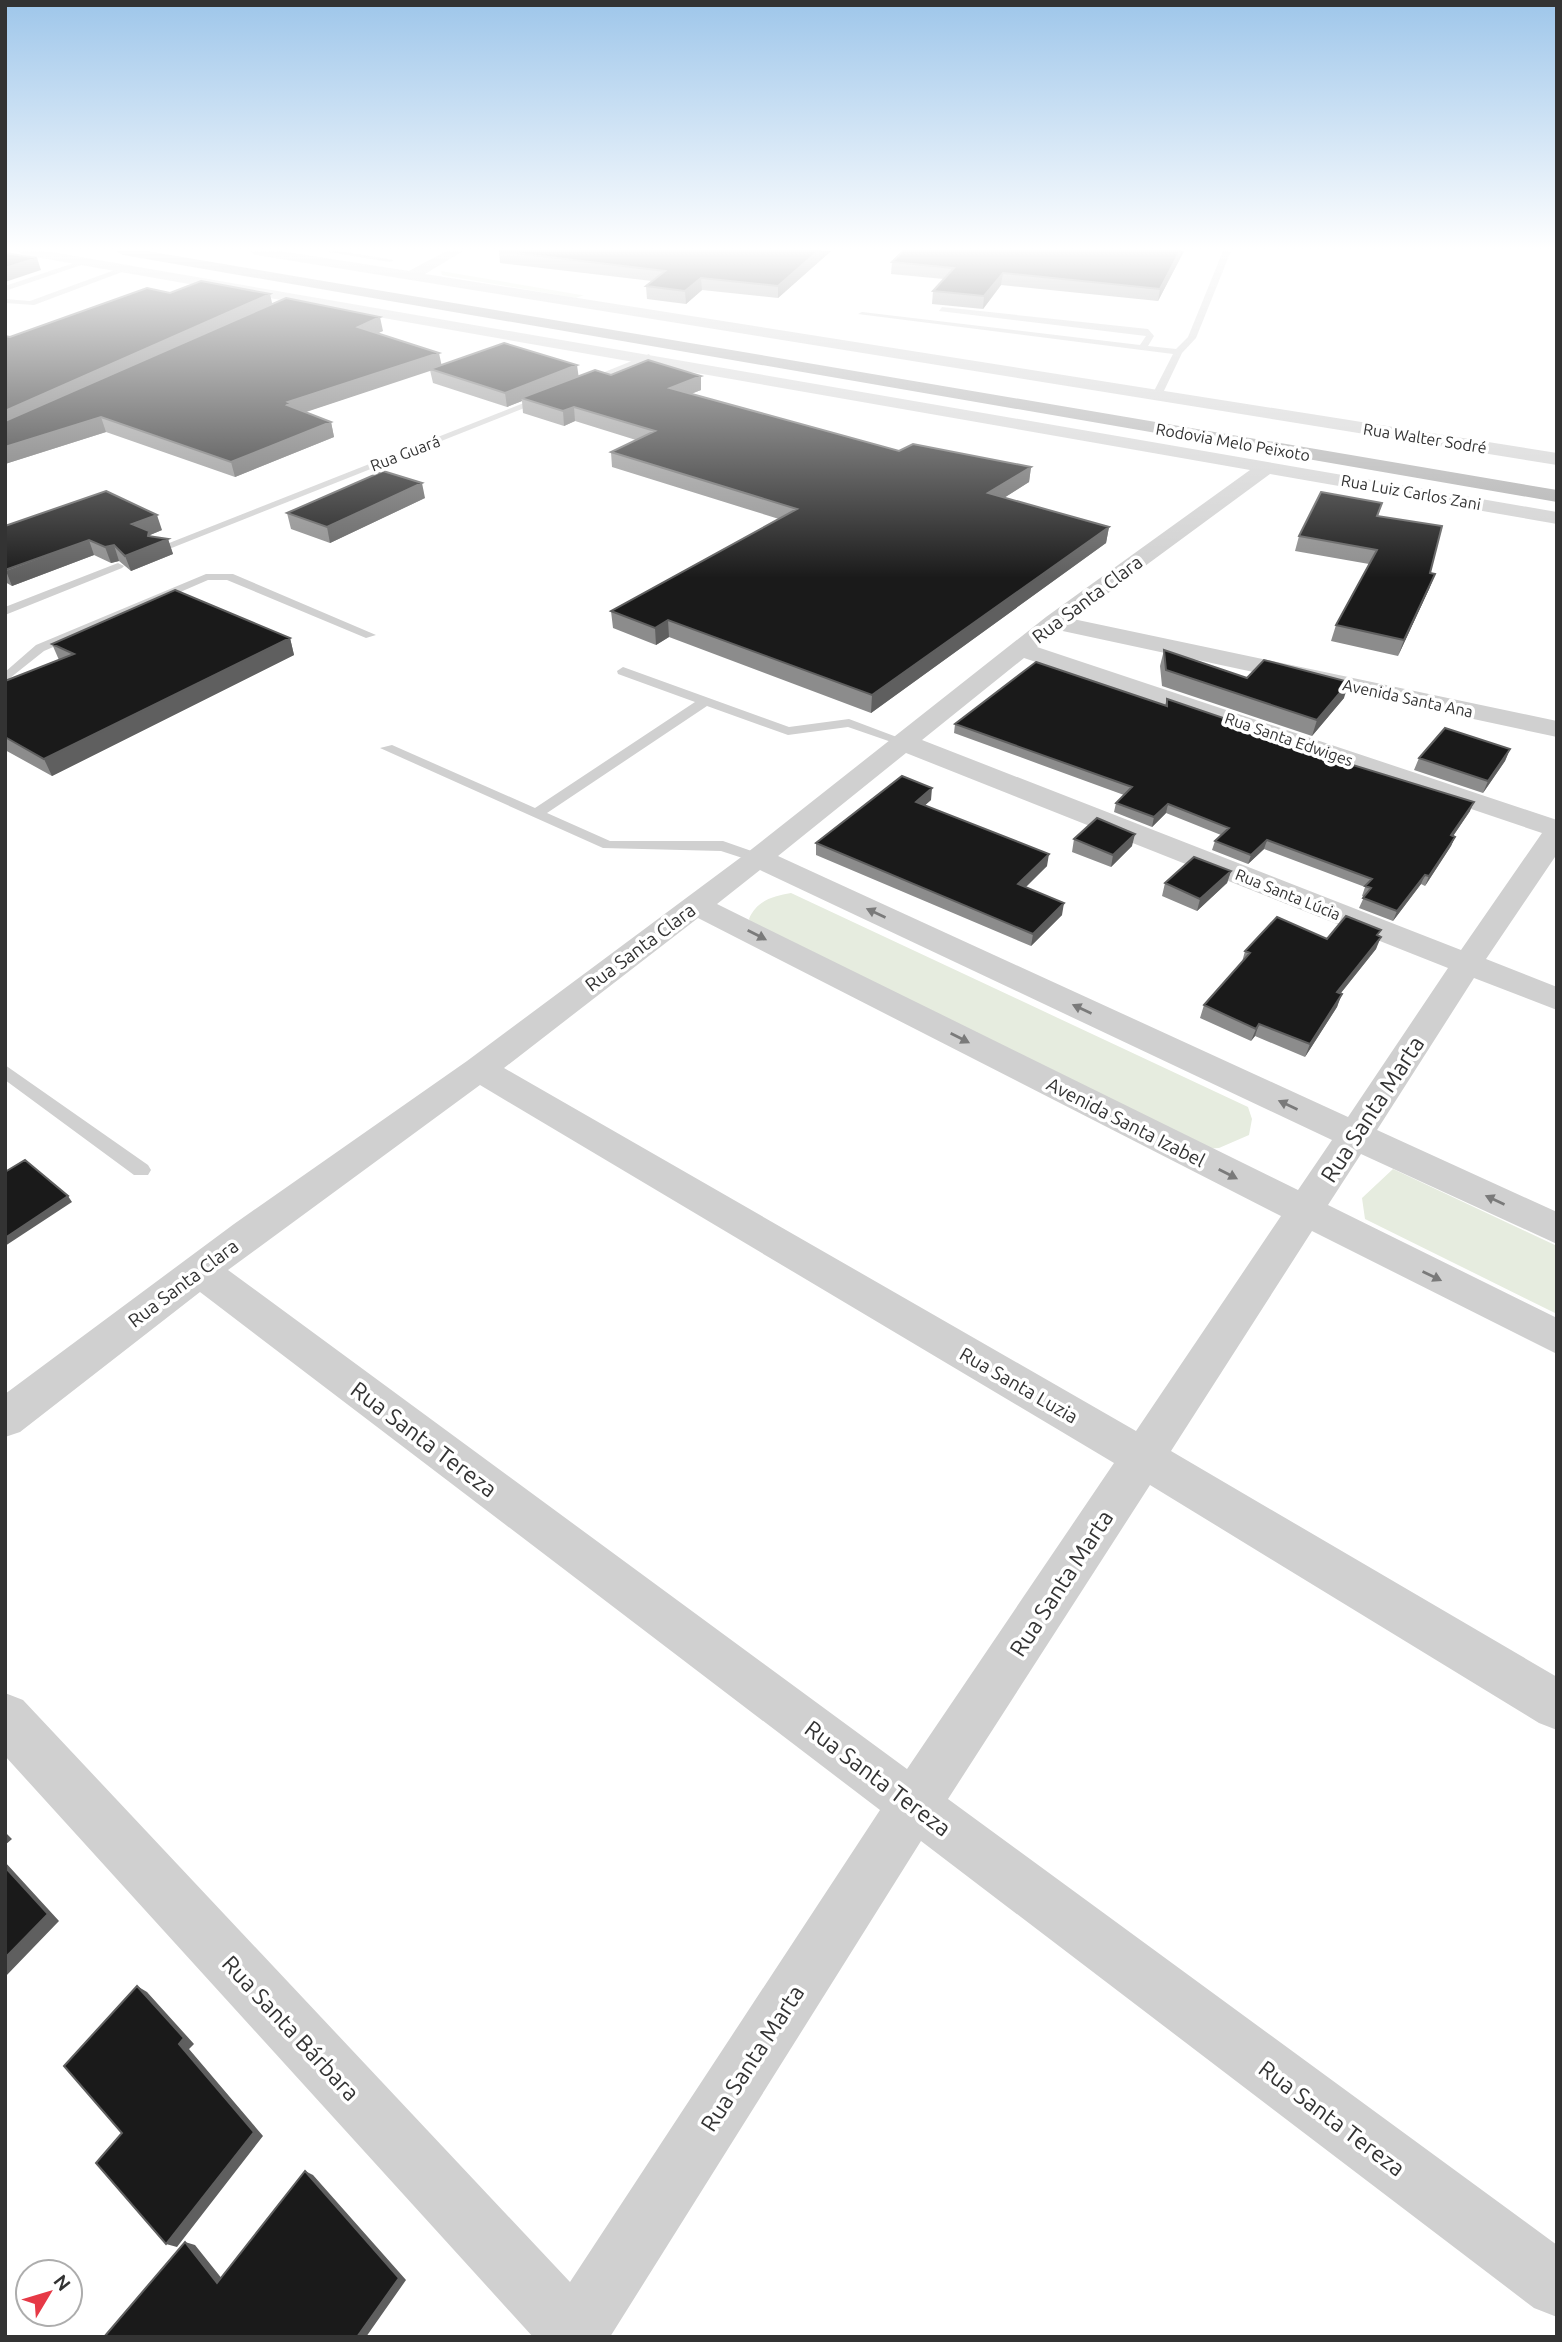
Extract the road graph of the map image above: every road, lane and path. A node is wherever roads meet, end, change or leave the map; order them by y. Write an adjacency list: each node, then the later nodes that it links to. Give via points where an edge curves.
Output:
1 (641, 360): 7 (lane)
2 (668, 360): 11 (street, Rua Luiz Carlos Zani)
3 (763, 360): 13 (main road, Rodovia Melo Peixoto)
4 (816, 360): 12 (main road, Rodovia Melo Peixoto)
5 (937, 360): 9 (street, Rua Walter Sodré)
6 (1174, 360): 9 (lane)
7 (572, 387)
8 (559, 392): 15 (lane, Rua Guará)
9 (1157, 396): 10 (street, Rua Walter Sodré)
10 (1557, 459)
11 (1268, 466): 14 (street, Rua Luiz Carlos Zani); 18 (street, Rua Santa Clara)
12 (1557, 484)
13 (1557, 496)
14 (1557, 517)
15 (160, 549)
16 (118, 566): 17 (lane)
17 (5, 611)
18 (1063, 616): 20 (street, Rua Santa Clara); 24 (street, Avenida Santa Ana); 25 (street, Avenida Santa Ana)
19 (370, 635): 22 (lane, via 229,576 206,577 40,648)
20 (1020, 649): 26 (street, Rua Santa Clara); 29 (street, Rua Santa Edwiges)
21 (623, 671): 23 (lane)
22 (5, 678)
23 (705, 701): 26 (lane, via 788,731 849,723); 28 (lane)
24 (1557, 713)
25 (1557, 729)
26 (903, 742): 30 (street, Rua Santa Clara); 32 (street, Rua Santa Lúcia)
27 (387, 748): 28 (lane)
28 (537, 813): 30 (lane, via 608,845 723,846)
29 (1557, 831): 32 (street, Rua Santa Marta)
30 (758, 858): 31 (street, Rua Santa Clara); 36 (street, one-way to 30)
31 (696, 905): 34 (street, Rua Santa Clara); 38 (street, Avenida Santa Izabel, one-way to 38)
32 (1467, 964): 33 (street, Rua Santa Lúcia); 36 (street, Rua Santa Marta)
33 (1557, 999)
34 (479, 1069): 40 (street, Rua Santa Clara); 43 (street, Rua Santa Luzia)
35 (5, 1071): 37 (lane)
36 (1355, 1136): 38 (street, Rua Santa Marta); 39 (street, one-way to 36)
37 (141, 1170)
38 (1304, 1212): 41 (street, Avenida Santa Izabel, one-way to 41); 43 (street, Rua Santa Marta)
39 (1557, 1229)
40 (200, 1271): 42 (street, Rua Santa Clara); 46 (street, Rua Santa Tereza)
41 (1557, 1337)
42 (5, 1419)
43 (1144, 1458): 44 (street, Rua Santa Luzia); 46 (street, Rua Santa Marta)
44 (1557, 1705)
45 (5, 1718): 48 (street, Rua Santa Bárbara)
46 (914, 1805): 47 (street, Rua Santa Tereza); 48 (street, Rua Santa Marta)
47 (1557, 2285)
48 (574, 2336)

